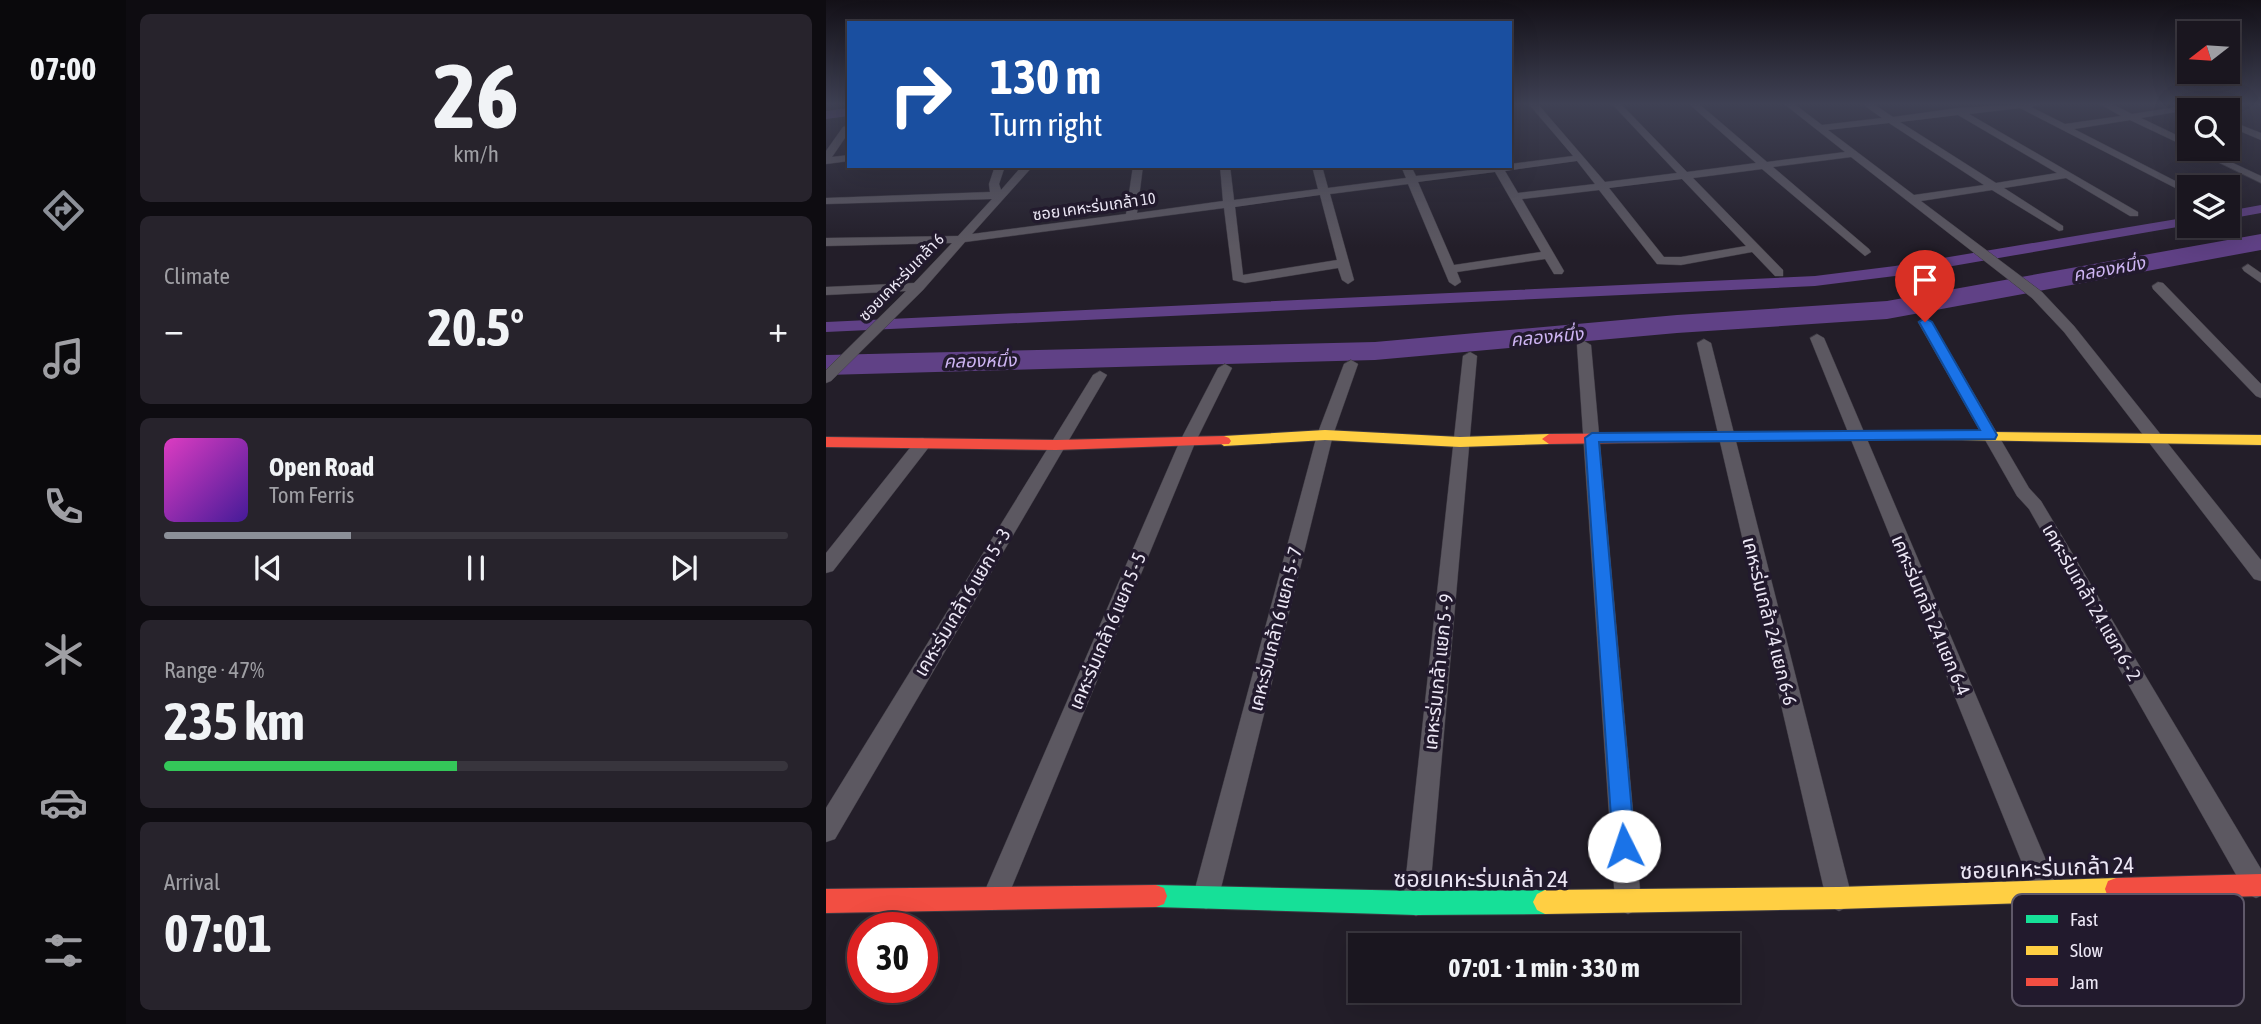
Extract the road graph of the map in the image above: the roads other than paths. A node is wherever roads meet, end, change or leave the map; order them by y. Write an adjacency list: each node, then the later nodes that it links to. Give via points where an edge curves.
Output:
1 (1574, 151): 10 (street)
2 (1661, 151): 22 (street)
3 (1749, 151): 13 (street)
4 (1849, 151): 8 (street)
5 (1938, 151): 27 (street)
6 (2026, 151): 23 (street)
7 (2110, 151): 28 (street)
8 (1853, 154): 13 (street); 32 (street)
9 (847, 158): 11 (street)
10 (1580, 158): 14 (street, ซอย เคหะร่มเกล้า 10); 26 (street)
11 (826, 160)
12 (2221, 161): 25 (street)
13 (1765, 164): 22 (street); 41 (street)
14 (1512, 166)
15 (1026, 168): 30 (street, ซอยเคหะร่มเกล้า 6)
16 (1138, 168): 36 (street)
17 (1225, 168): 34 (street)
18 (1318, 168): 29 (street)
19 (1407, 168): 24 (street)
20 (1498, 168): 24 (street, ซอย เคหะร่มเกล้า 10); 31 (street)
21 (998, 172): 30 (street)
22 (1685, 175): 26 (street); 40 (street)
23 (2068, 175): 27 (street); 35 (street)
24 (1413, 180): 29 (street, ซอย เคหะร่มเกล้า 10); 45 (street)
25 (2261, 180)
26 (1603, 186): 31 (street); 40 (street, via 1661,261)
27 (1993, 186): 32 (street); 37 (street)
28 (2177, 186)
29 (1325, 192): 34 (street, ซอย เคหะร่มเกล้า 10); 43 (street)
30 (998, 196): 33 (street); 38 (street, ซอยเคหะร่มเกล้า 6)
31 (1515, 197): 42 (street)
32 (1912, 199): 68 (street, via 2037,295)
33 (826, 201)
34 (1231, 204): 36 (street, ซอย เคหะร่มเกล้า 10); 43 (street, via 1238,278)
35 (2134, 214)
36 (1131, 218): 38 (street, ซอย เคหะร่มเกล้า 10)
37 (2059, 228)
38 (962, 239): 39 (street, ซอย เคหะร่มเกล้า 10); 52 (street, ซอยเคหะร่มเกล้า 6)
39 (826, 242)
40 (1755, 248): 47 (street)
41 (1865, 251)
42 (1548, 255): 45 (street); 46 (street)
43 (1344, 264): 49 (street)
44 (2248, 268): 48 (street)
45 (1450, 269): 50 (street)
46 (1558, 271)
47 (1779, 274)
48 (2261, 279)
49 (1348, 280)
50 (1455, 282)
51 (2158, 286): 63 (street)
52 (918, 287): 53 (street); 62 (street, ซอยเคหะร่มเกล้า 6)
53 (826, 291)
54 (1925, 322): 65 (street, เคหะร่มเกล้า 24 แยก 6 - 2)
55 (1817, 338): 66 (street, เคหะร่มเกล้า 24 แยก 6-4)
56 (1704, 343): 69 (street, เคหะร่มเกล้า 24 แยก 6-6)
57 (1584, 345): 67 (street)
58 (1470, 356): 72 (street, เคหะร่มเกล้า แยก 5 - 9)
59 (1351, 364): 64 (street, เคหะร่มเกล้า 6 แยก 5 - 7)
60 (1225, 368): 74 (street, เคหะร่มเกล้า 6 แยก 5 - 5)
61 (1100, 375): 75 (street, เคหะร่มเกล้า 6 แยก 5 - 3)
62 (828, 376)
63 (2261, 393)
64 (1325, 435): 72 (street); 74 (street); 81 (street, เคหะร่มเกล้า 6 แยก 5 - 7)
65 (1990, 435): 66 (street); 68 (street); 79 (street, เคหะร่มเกล้า 24 แยก 6 - 2)
66 (1857, 436): 69 (street); 80 (street, เคหะร่มเกล้า 24 แยก 6-4)
67 (1592, 438): 69 (street); 72 (street); 85 (street)
68 (2154, 438): 70 (street); 77 (street)
69 (1725, 439): 83 (street, เคหะร่มเกล้า 24 แยก 6-6)
70 (2261, 440)
71 (826, 442): 73 (street)
72 (1460, 442): 86 (street, เคหะร่มเกล้า แยก 5 - 9)
73 (923, 443): 75 (street); 76 (street)
74 (1187, 443): 75 (street); 82 (street, เคหะร่มเกล้า 6 แยก 5 - 5)
75 (1056, 445): 78 (street, เคหะร่มเกล้า 6 แยก 5 - 3)
76 (826, 566)
77 (2261, 574)
78 (826, 830)
79 (2258, 885): 80 (street, ซอยเคหะร่มเกล้า 24)
80 (2046, 891): 83 (street, ซอยเคหะร่มเกล้า 24)
81 (1206, 896): 82 (street, ซอยเคหะร่มเกล้า 24); 86 (street, ซอยเคหะร่มเกล้า 24)
82 (995, 897): 84 (street, ซอยเคหะร่มเกล้า 24)
83 (1839, 898): 85 (street, ซอยเคหะร่มเกล้า 24)
84 (826, 901)
85 (1628, 901): 86 (street, ซอยเคหะร่มเกล้า 24)
86 (1416, 903)

